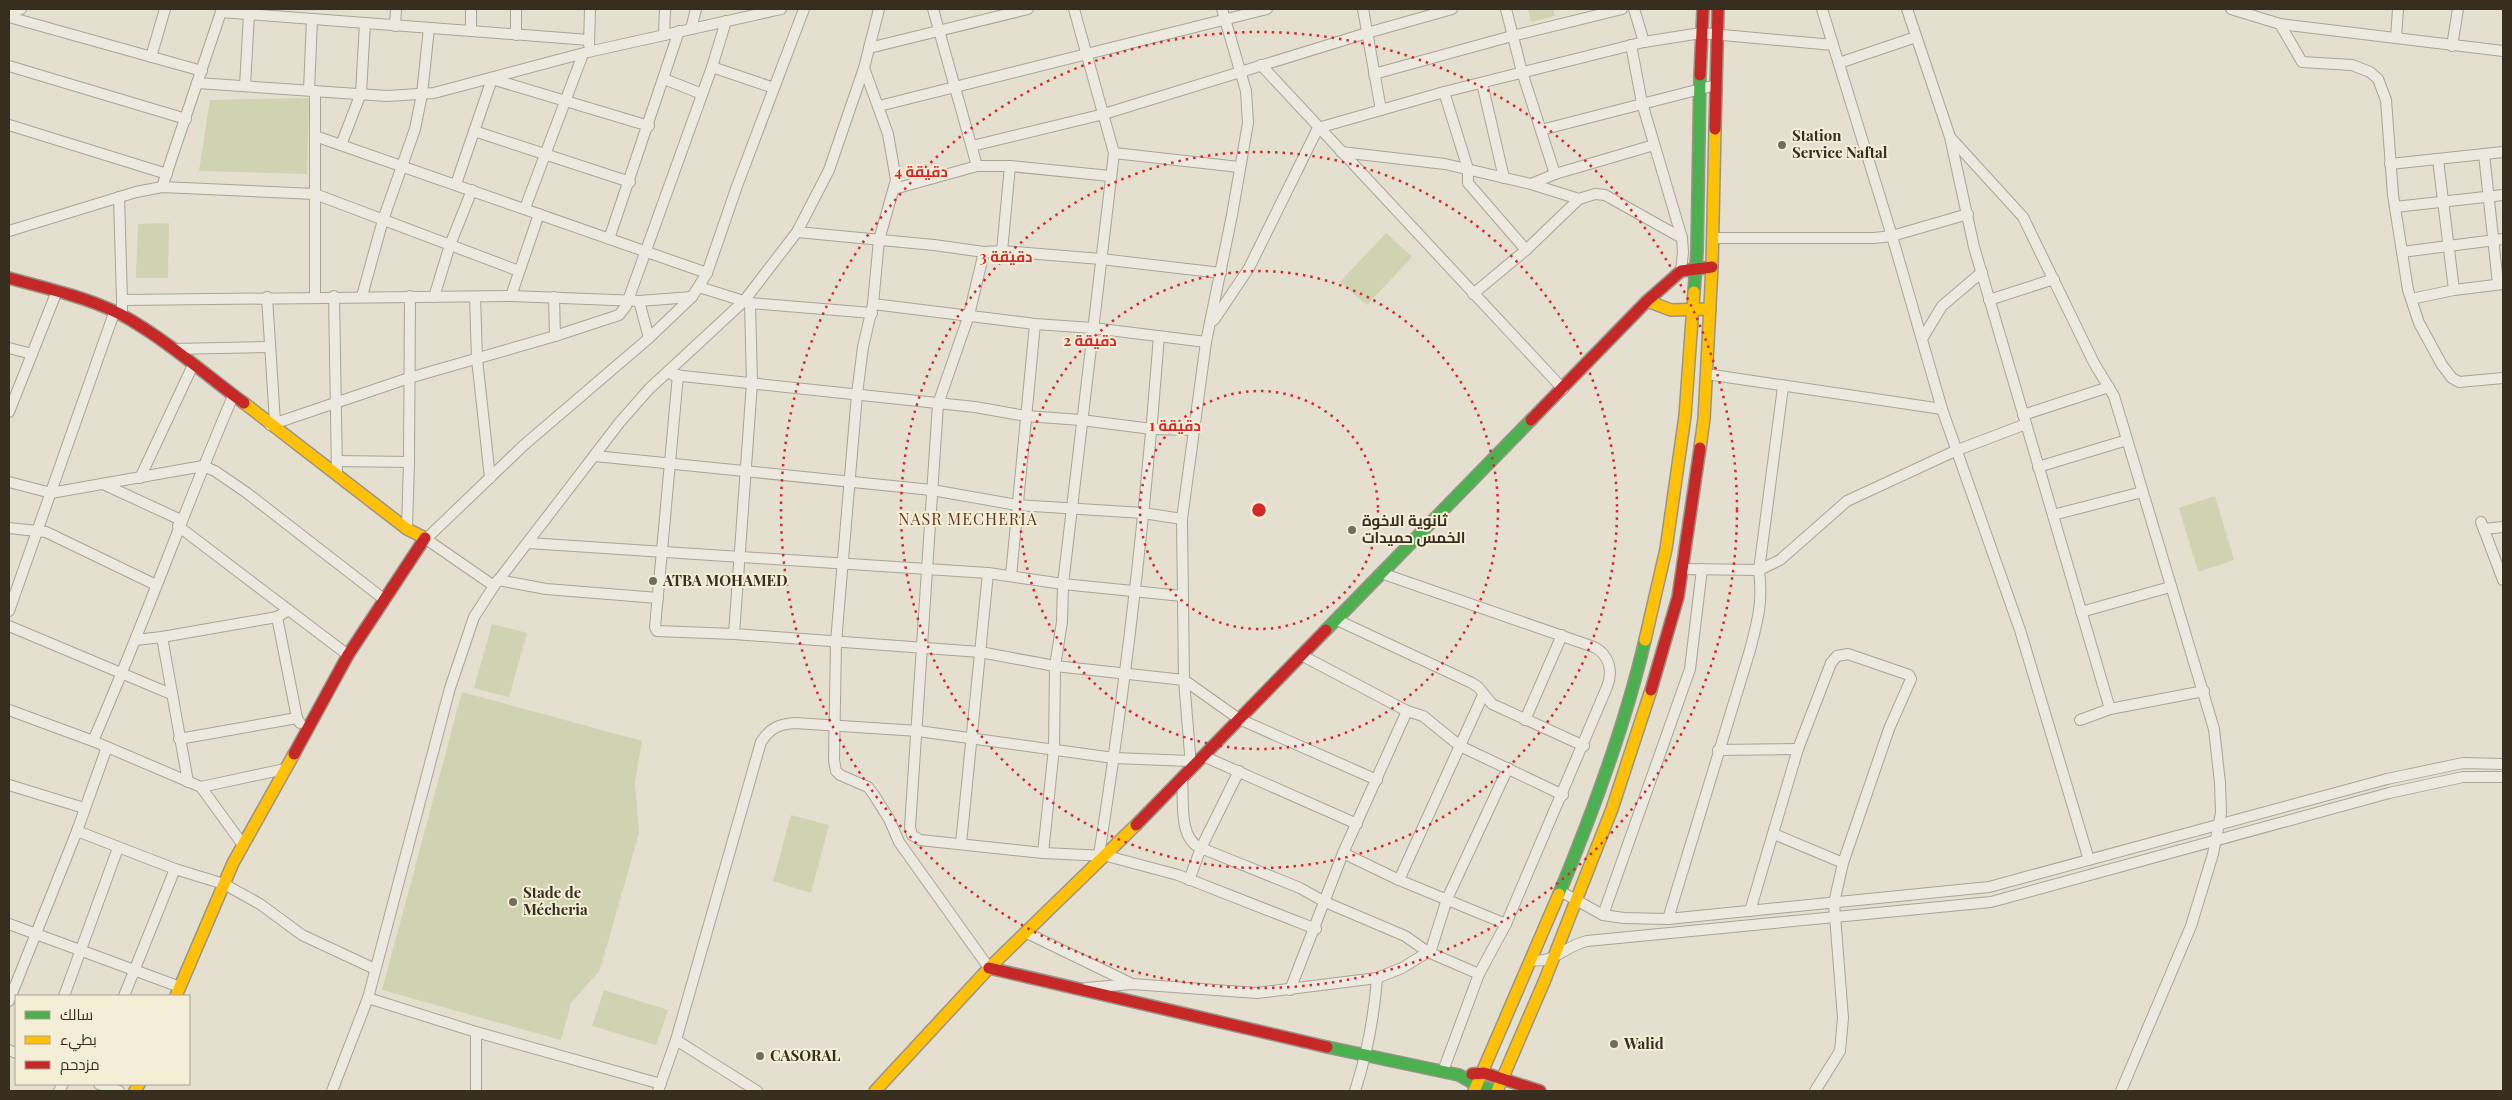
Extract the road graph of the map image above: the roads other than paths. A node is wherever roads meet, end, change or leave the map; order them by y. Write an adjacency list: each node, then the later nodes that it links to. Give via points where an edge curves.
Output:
1 (21, 9): 33 (street)
2 (165, 9): 62 (street)
3 (396, 9): 39 (street)
4 (471, 9): 42 (street)
5 (516, 9): 47 (street)
6 (590, 9): 53 (street)
7 (665, 9): 48 (street)
8 (696, 9): 41 (street)
9 (735, 9): 36 (street)
10 (781, 9): 36 (street)
11 (804, 9): 79 (street)
12 (879, 9): 58 (street)
13 (933, 9): 44 (street)
14 (1028, 9): 44 (street)
15 (1074, 9): 61 (street)
16 (1222, 9): 35 (street)
17 (1266, 9): 35 (street)
18 (1363, 9): 45 (street)
19 (1452, 9): 45 (street)
20 (1506, 9): 49 (street)
21 (1622, 9): 49 (street)
22 (1634, 9): 54 (street)
23 (1703, 9): 46 (main road)
24 (1718, 9): 50 (main road)
25 (1822, 9): 56 (street)
26 (1907, 9): 51 (street)
27 (2232, 9): 38 (street)
28 (2398, 9): 52 (street)
29 (2458, 9): 57 (street)
30 (222, 10): 32 (street); 68 (street)
31 (290, 13): 32 (street); 34 (street)
32 (249, 14): 77 (street)
33 (9, 16): 62 (street)
34 (312, 19): 37 (street); 81 (street)
35 (1225, 20): 61 (street); 69 (street)
36 (729, 21): 41 (street); 66 (street)
37 (365, 23): 39 (street); 83 (street)
38 (2280, 24): 52 (street); 108 (street, via 2302,62 2361,67 2378,79 2386,100)
39 (395, 26): 40 (street)
40 (429, 28): 42 (street); 84 (street)
41 (691, 29): 43 (street)
42 (471, 31): 47 (street)
43 (680, 31): 48 (street); 72 (street)
44 (938, 31): 58 (street); 78 (street)
45 (1367, 33): 64 (street); 71 (street)
46 (1701, 34): 50 (street); 54 (street); 80 (main road)
47 (516, 35): 53 (street)
48 (664, 35): 60 (street)
49 (1512, 36): 70 (street); 71 (street)
50 (1718, 36): 56 (street); 76 (main road)
51 (1916, 37): 63 (street); 98 (street)
52 (2396, 38): 57 (street)
53 (589, 40): 60 (street)
54 (1644, 42): 55 (street)
55 (1631, 45): 70 (street); 87 (street)
56 (1834, 45): 63 (street)
57 (2452, 46): 59 (street)
58 (869, 48): 67 (street)
59 (2503, 52)
60 (585, 53): 73 (street); 86 (street)
61 (1086, 56): 78 (street); 90 (street)
62 (151, 57): 68 (street)
63 (1839, 63): 137 (street)
64 (1261, 65): 69 (street); 94 (street)
65 (9, 66): 91 (street)
66 (712, 67): 79 (street); 85 (street)
67 (864, 68): 88 (street); 136 (street, via 829,170)
68 (202, 71): 74 (street)
69 (1241, 72): 90 (street); 112 (street, via 1248,123)
70 (1522, 72): 75 (street); 95 (street)
71 (1374, 74): 89 (street)
72 (664, 79): 85 (street); 93 (street)
73 (492, 80): 84 (street); 86 (street); 96 (street)
74 (197, 83): 77 (street); 91 (street)
75 (1482, 83): 82 (street); 117 (street)
76 (1716, 85): 80 (street); 139 (main road)
77 (245, 86): 81 (street)
78 (954, 86): 88 (street); 101 (street)
79 (774, 88): 156 (street)
80 (1699, 89): 87 (street); 151 (main road)
81 (312, 90): 83 (street); 97 (street)
82 (1444, 92): 89 (street); 113 (street)
83 (361, 93): 84 (street, via 388,96); 99 (street)
84 (422, 94): 109 (street, via 414,130)
85 (702, 94): 146 (street)
86 (566, 101): 93 (street); 104 (street)
87 (1642, 103): 95 (street); 100 (street)
88 (879, 106): 122 (street, via 893,155)
89 (1381, 110): 94 (street)
90 (1104, 114): 101 (street); 105 (street)
91 (186, 119): 114 (street)
92 (9, 125): 114 (street)
93 (649, 126): 118 (street)
94 (1318, 128): 102 (street); 187 (street, via 1249,268)
95 (1541, 130): 115 (street)
96 (474, 131): 104 (street); 119 (street)
97 (315, 136): 99 (street); 124 (street)
98 (1950, 137): 133 (street); 159 (street, via 2023,216)
99 (341, 145): 109 (street)
100 (1654, 145): 115 (street); 138 (street)
101 (972, 146): 110 (street)
102 (1341, 152): 113 (street); 164 (street)
103 (2503, 152): 106 (street)
104 (546, 153): 118 (street); 131 (street)
105 (1114, 153): 112 (street); 116 (street)
106 (2484, 154): 107 (street); 127 (street)
107 (2438, 160): 108 (street); 129 (street)
108 (2390, 164): 130 (street)
109 (401, 165): 119 (street); 134 (street)
110 (977, 166): 111 (street); 122 (street)
111 (1010, 166): 116 (street); 147 (street)
112 (1239, 167): 157 (street)
113 (1468, 168): 117 (street); 145 (street, via 1467,178 1471,187)
114 (167, 174): 121 (street)
115 (1555, 174): 120 (street)
116 (1110, 176): 150 (street)
117 (1504, 178): 120 (street)
118 (630, 182): 140 (street)
119 (456, 184): 123 (street)
120 (1531, 184): 128 (street)
121 (162, 187): 124 (street); 126 (street)
122 (894, 189): 141 (street)
123 (472, 190): 131 (street); 143 (street)
124 (315, 194): 134 (street); 173 (street)
125 (2503, 196): 127 (street)
126 (119, 197): 135 (street); 176 (street)
127 (2489, 197): 129 (street); 142 (street)
128 (1579, 200): 138 (street, via 1595,194 1605,195); 145 (street)
129 (2443, 201): 130 (street); 144 (street)
130 (2395, 207): 149 (street)
131 (525, 208): 132 (street)
132 (539, 214): 140 (street); 153 (street)
133 (1968, 214): 137 (street); 155 (street, via 1970,233)
134 (383, 220): 143 (street); 166 (street)
135 (9, 232)
136 (796, 232): 141 (street); 181 (street)
137 (1892, 236): 139 (street); 193 (street)
138 (1682, 238): 154 (street)
139 (1712, 238): 152 (main road)
140 (609, 239): 146 (street)
141 (879, 240): 148 (street); 182 (street)
142 (2499, 240): 144 (street); 160 (street)
143 (450, 245): 153 (street); 170 (street)
144 (2448, 246): 149 (street); 162 (street)
145 (1526, 250): 164 (street)
146 (644, 251): 156 (street); 178 (street)
147 (1002, 251): 148 (street); 150 (street)
148 (984, 252): 186 (street)
149 (2402, 252): 175 (street)
150 (1100, 259): 157 (street); 189 (street)
151 (1696, 267): 152 (main road); 154 (main road); 184 (main road)
152 (1712, 267): 183 (main road)
153 (519, 271): 168 (street)
154 (1681, 271): 180 (main road)
155 (1982, 272): 177 (street); 193 (street, via 1942,306)
156 (707, 273): 161 (street)
157 (1221, 273): 187 (street)
158 (9, 278): 163 (main road)
159 (2054, 279): 177 (street); 208 (street)
160 (2501, 284): 162 (street)
161 (699, 287): 174 (street); 181 (street)
162 (2454, 290): 175 (street)
163 (57, 291): 185 (main road); 198 (street)
164 (1473, 294): 209 (street)
165 (334, 296): 166 (street); 173 (street); 212 (street)
166 (362, 296): 167 (street)
167 (410, 296): 170 (street); 204 (street)
168 (511, 296): 171 (street); 172 (street)
169 (267, 297): 173 (street); 176 (street); 195 (street)
170 (434, 297): 171 (street)
171 (474, 297): 199 (street)
172 (554, 297): 178 (street); 190 (street)
173 (314, 298)
174 (692, 298): 179 (street); 192 (street)
175 (2411, 299): 205 (street, via 2431,346 2452,378 2459,382)
176 (122, 300): 185 (street)
177 (1990, 300): 218 (street)
178 (627, 301): 179 (street); 190 (street, via 623,310 610,320)
179 (639, 301): 192 (street)
180 (1647, 301): 184 (main road, via 1671,310); 209 (main road)
181 (747, 302): 182 (street); 201 (street); 206 (street)
182 (872, 309): 186 (street); 210 (street)
183 (1710, 309): 184 (main road); 202 (main road)
184 (1691, 310): 345 (main road, via 1679,467 1652,617 1607,766)
185 (118, 315): 197 (main road, via 146,329); 239 (street)
186 (969, 316): 188 (street); 213 (street)
187 (1212, 323): 194 (street)
188 (1035, 324): 189 (street); 216 (street)
189 (1093, 328): 191 (street); 217 (street)
190 (554, 336): 199 (street)
191 (1159, 336): 194 (street); 220 (street)
192 (649, 338): 233 (street)
193 (1922, 339): 214 (street)
194 (1206, 342): 221 (street)
195 (270, 347): 197 (street); 219 (street)
196 (9, 348): 198 (street)
197 (173, 349): 200 (main road)
198 (32, 354): 215 (street)
199 (477, 359): 204 (street); 233 (street)
200 (193, 364): 211 (main road); 232 (street)
201 (666, 374): 203 (street); 224 (street, via 637,402)
202 (1706, 374): 207 (street); 255 (main road, via 1704,419)
203 (678, 375): 206 (street); 227 (street)
204 (409, 378): 212 (street); 226 (street)
205 (2503, 378)
206 (752, 383): 210 (street); 230 (street)
207 (1783, 387): 214 (street); 258 (street)
208 (2109, 387): 218 (street); 222 (street)
209 (1562, 389): 260 (main road)
210 (856, 394): 213 (street); 235 (street)
211 (234, 396): 219 (main road); 228 (street)
212 (336, 402): 219 (street); 225 (street)
213 (938, 404): 216 (street); 237 (street)
214 (1942, 409): 223 (street)
215 (9, 412)
216 (1026, 416): 217 (street); 240 (street)
217 (1081, 420): 220 (street); 241 (street)
218 (2024, 420): 223 (street); 229 (street)
219 (273, 423): 231 (main road)
220 (1152, 429): 221 (street); 242 (street)
221 (1194, 430): 244 (street)
222 (2127, 440): 229 (street); 238 (street)
223 (1955, 451): 258 (street, via 1847,501 1780,560); 339 (street, via 2020,630)
224 (595, 456): 227 (street); 251 (street)
225 (337, 461): 226 (street); 231 (street)
226 (409, 462): 248 (street)
227 (670, 463): 230 (street); 252 (street)
228 (203, 466): 232 (street); 245 (street); 270 (street, via 216,471 247,493)
229 (2038, 467): 243 (street)
230 (745, 471): 235 (street); 253 (street)
231 (337, 474): 248 (main road)
232 (140, 478): 236 (street)
233 (490, 478): 250 (street)
234 (9, 482): 239 (street)
235 (848, 482): 237 (street); 254 (street)
236 (103, 484): 239 (street); 245 (street)
237 (932, 490): 240 (street); 257 (street)
238 (2142, 492): 243 (street); 266 (street)
239 (51, 493): 249 (street)
240 (1017, 505): 241 (street); 261 (street)
241 (1071, 508): 242 (street); 264 (street)
242 (1143, 513): 244 (street); 267 (street)
243 (2053, 516): 273 (street)
244 (1182, 519): 268 (street)
245 (179, 523): 265 (street); 271 (street)
246 (2503, 527): 262 (street, via 2482,525)
247 (9, 528): 249 (street)
248 (406, 529): 250 (main road)
249 (37, 531): 265 (street, via 46,532); 272 (street)
250 (426, 540): 263 (street); 270 (main road)
251 (528, 543): 252 (street); 263 (street)
252 (662, 552): 253 (street); 269 (street)
253 (738, 558): 254 (street); 277 (street)
254 (843, 562): 257 (street); 281 (street)
255 (1682, 569): 256 (street); 347 (main road, via 1678,596 1643,715)
256 (1702, 569): 258 (street); 351 (street, via 1690,669)
257 (929, 570): 259 (street); 282 (street)
258 (1759, 570): 311 (street, via 1760,610)
259 (988, 573): 261 (street); 283 (street)
260 (1381, 574): 275 (main road); 278 (street)
261 (1012, 576): 264 (street)
262 (2503, 580)
263 (496, 583): 269 (street); 364 (street, via 474,617 450,688)
264 (1062, 584): 267 (street); 286 (street, via 1062,622)
265 (156, 585): 280 (street)
266 (2170, 587): 273 (street); 290 (street)
267 (1136, 591): 268 (street); 287 (street)
268 (1182, 596): 289 (street)
269 (658, 598): 277 (street, via 657,631)
270 (384, 600): 284 (main road)
271 (288, 610): 274 (street); 284 (street)
272 (9, 611)
273 (2081, 612): 293 (street)
274 (277, 617): 279 (street); 296 (street)
275 (1337, 620): 285 (main road); 292 (street, via 1472,683)
276 (9, 626): 288 (street)
277 (734, 634): 281 (street)
278 (1562, 635): 298 (street); 307 (street, via 1599,649 1611,672)
279 (162, 637): 280 (street); 291 (street)
280 (135, 640): 288 (street)
281 (836, 642): 282 (street); 300 (street)
282 (922, 648): 283 (street); 302 (street)
283 (980, 652): 286 (street); 303 (street)
284 (348, 655): 301 (main road)
285 (1303, 656): 295 (street); 297 (main road)
286 (1055, 666): 287 (street); 309 (street)
287 (1124, 674): 289 (street); 313 (street)
288 (122, 675): 291 (street); 305 (street)
289 (1184, 680): 297 (street); 315 (street)
290 (2204, 691): 293 (street); 328 (street, via 2217,753)
291 (171, 694): 304 (street)
292 (1483, 695): 298 (street, via 1492,704); 306 (street)
293 (2110, 709): 299 (street)
294 (9, 710): 305 (street)
295 (1407, 711): 306 (street, via 1423,716); 321 (street)
296 (297, 718): 301 (street); 304 (street)
297 (1239, 719): 312 (main road); 321 (street)
298 (1525, 720): 307 (street)
299 (2080, 720)
300 (833, 725): 302 (street); 363 (street, via 836,771 840,776 868,788 874,795 899,842); 377 (street, via 782,724 766,733 761,742)
301 (305, 731): 317 (main road)
302 (918, 731): 303 (street); 332 (street, via 912,835 920,840)
303 (971, 738): 309 (street); 332 (street)
304 (179, 739): 322 (street)
305 (93, 741): 308 (street)
306 (1460, 746): 316 (street); 343 (street)
307 (1584, 746): 325 (street)
308 (107, 747): 322 (street); 326 (street)
309 (1054, 748): 313 (street); 336 (street)
310 (1798, 749): 311 (street); 330 (street); 340 (street, via 1831,663 1837,656 1848,654 1911,679 1889,729)
311 (1718, 750): 353 (street)
312 (1202, 756): 315 (main road); 318 (street)
313 (1114, 758): 315 (street); 338 (street)
314 (2503, 764): 328 (street, via 2463,763 2405,775)
315 (1191, 765): 320 (main road)
316 (1508, 768): 325 (street); 346 (street)
317 (285, 769): 324 (street); 333 (main road)
318 (1239, 771): 327 (street); 335 (street)
319 (2503, 778): 331 (street, via 2463,777 2389,792)
320 (1182, 779): 335 (street, via 1186,831 1191,842); 338 (main road)
321 (1377, 780): 327 (street)
322 (188, 782): 324 (street)
323 (9, 786): 326 (street)
324 (202, 787): 333 (street)
325 (1563, 795): 355 (street)
326 (84, 808): 329 (street)
327 (1357, 824): 337 (street)
328 (2220, 824): 331 (street); 339 (street)
329 (77, 831): 334 (street); 357 (street)
330 (1774, 834): 340 (street); 350 (street)
331 (2216, 840): 352 (street, via 1991,902); 395 (street, via 2191,926)
332 (961, 844): 336 (street)
333 (242, 846): 344 (main road)
334 (118, 848): 341 (street); 359 (street)
335 (1201, 848): 342 (street); 348 (street, via 1300,888)
336 (1043, 853): 338 (street)
337 (1343, 853): 343 (street); 348 (street)
338 (1103, 856): 342 (street); 358 (main road)
339 (2089, 860): 349 (street, via 1989,888)
340 (1843, 863): 349 (street)
341 (175, 868): 344 (street); 365 (street)
342 (1189, 880): 356 (street)
343 (1399, 880): 346 (street)
344 (224, 884): 364 (street, via 260,904 302,935); 371 (main road)
345 (1560, 891): 347 (street); 362 (main road)
346 (1447, 899): 355 (street); 360 (street)
347 (1577, 900): 351 (street); 361 (main road)
348 (1325, 902): 356 (street); 360 (street, via 1405,936)
349 (1834, 903): 350 (street); 352 (street)
350 (1750, 911): 353 (street)
351 (1603, 915): 353 (street)
352 (1834, 918): 361 (street, via 1587,941 1574,944); 394 (street, via 1843,1018 1840,1051)
353 (1668, 919)
354 (9, 924): 357 (street)
355 (1506, 924): 366 (street)
356 (1316, 928): 370 (street)
357 (35, 933): 359 (street); 375 (street)
358 (1027, 933): 363 (main road); 368 (street)
359 (82, 951): 365 (street); 372 (street)
360 (1429, 952): 366 (street); 367 (street)
361 (1554, 957): 362 (street, via 1542,962); 382 (main road)
362 (1530, 960): 380 (main road)
363 (989, 968): 369 (main road); 390 (main road)
364 (375, 969): 374 (street)
365 (135, 970): 371 (street); 373 (street)
366 (1479, 974): 379 (street)
367 (1377, 978): 370 (street); 378 (street)
368 (1132, 984): 369 (street); 370 (street, via 1257,993)
369 (1075, 988): 378 (main road)
370 (1290, 990)
371 (178, 991)
372 (64, 995)
373 (124, 995)
374 (368, 998): 376 (street); 387 (street)
375 (9, 1001)
376 (476, 1032): 384 (street); 388 (street)
377 (676, 1040): 384 (street); 389 (street)
378 (1366, 1056): 379 (main road); 391 (street)
379 (1443, 1071): 381 (main road)
380 (1484, 1073): 381 (main road); 382 (main road); 385 (main road)
381 (1458, 1076): 385 (main road)
382 (1503, 1078): 392 (main road); 393 (main road)
383 (102, 1085): 386 (street)
384 (660, 1088)
385 (1476, 1089): 392 (main road)
386 (119, 1091)
387 (332, 1091)
388 (476, 1091)
389 (758, 1091)
390 (875, 1091)
391 (1355, 1091)
392 (1497, 1091)
393 (1540, 1091)
394 (1815, 1091)
395 (2121, 1091)

